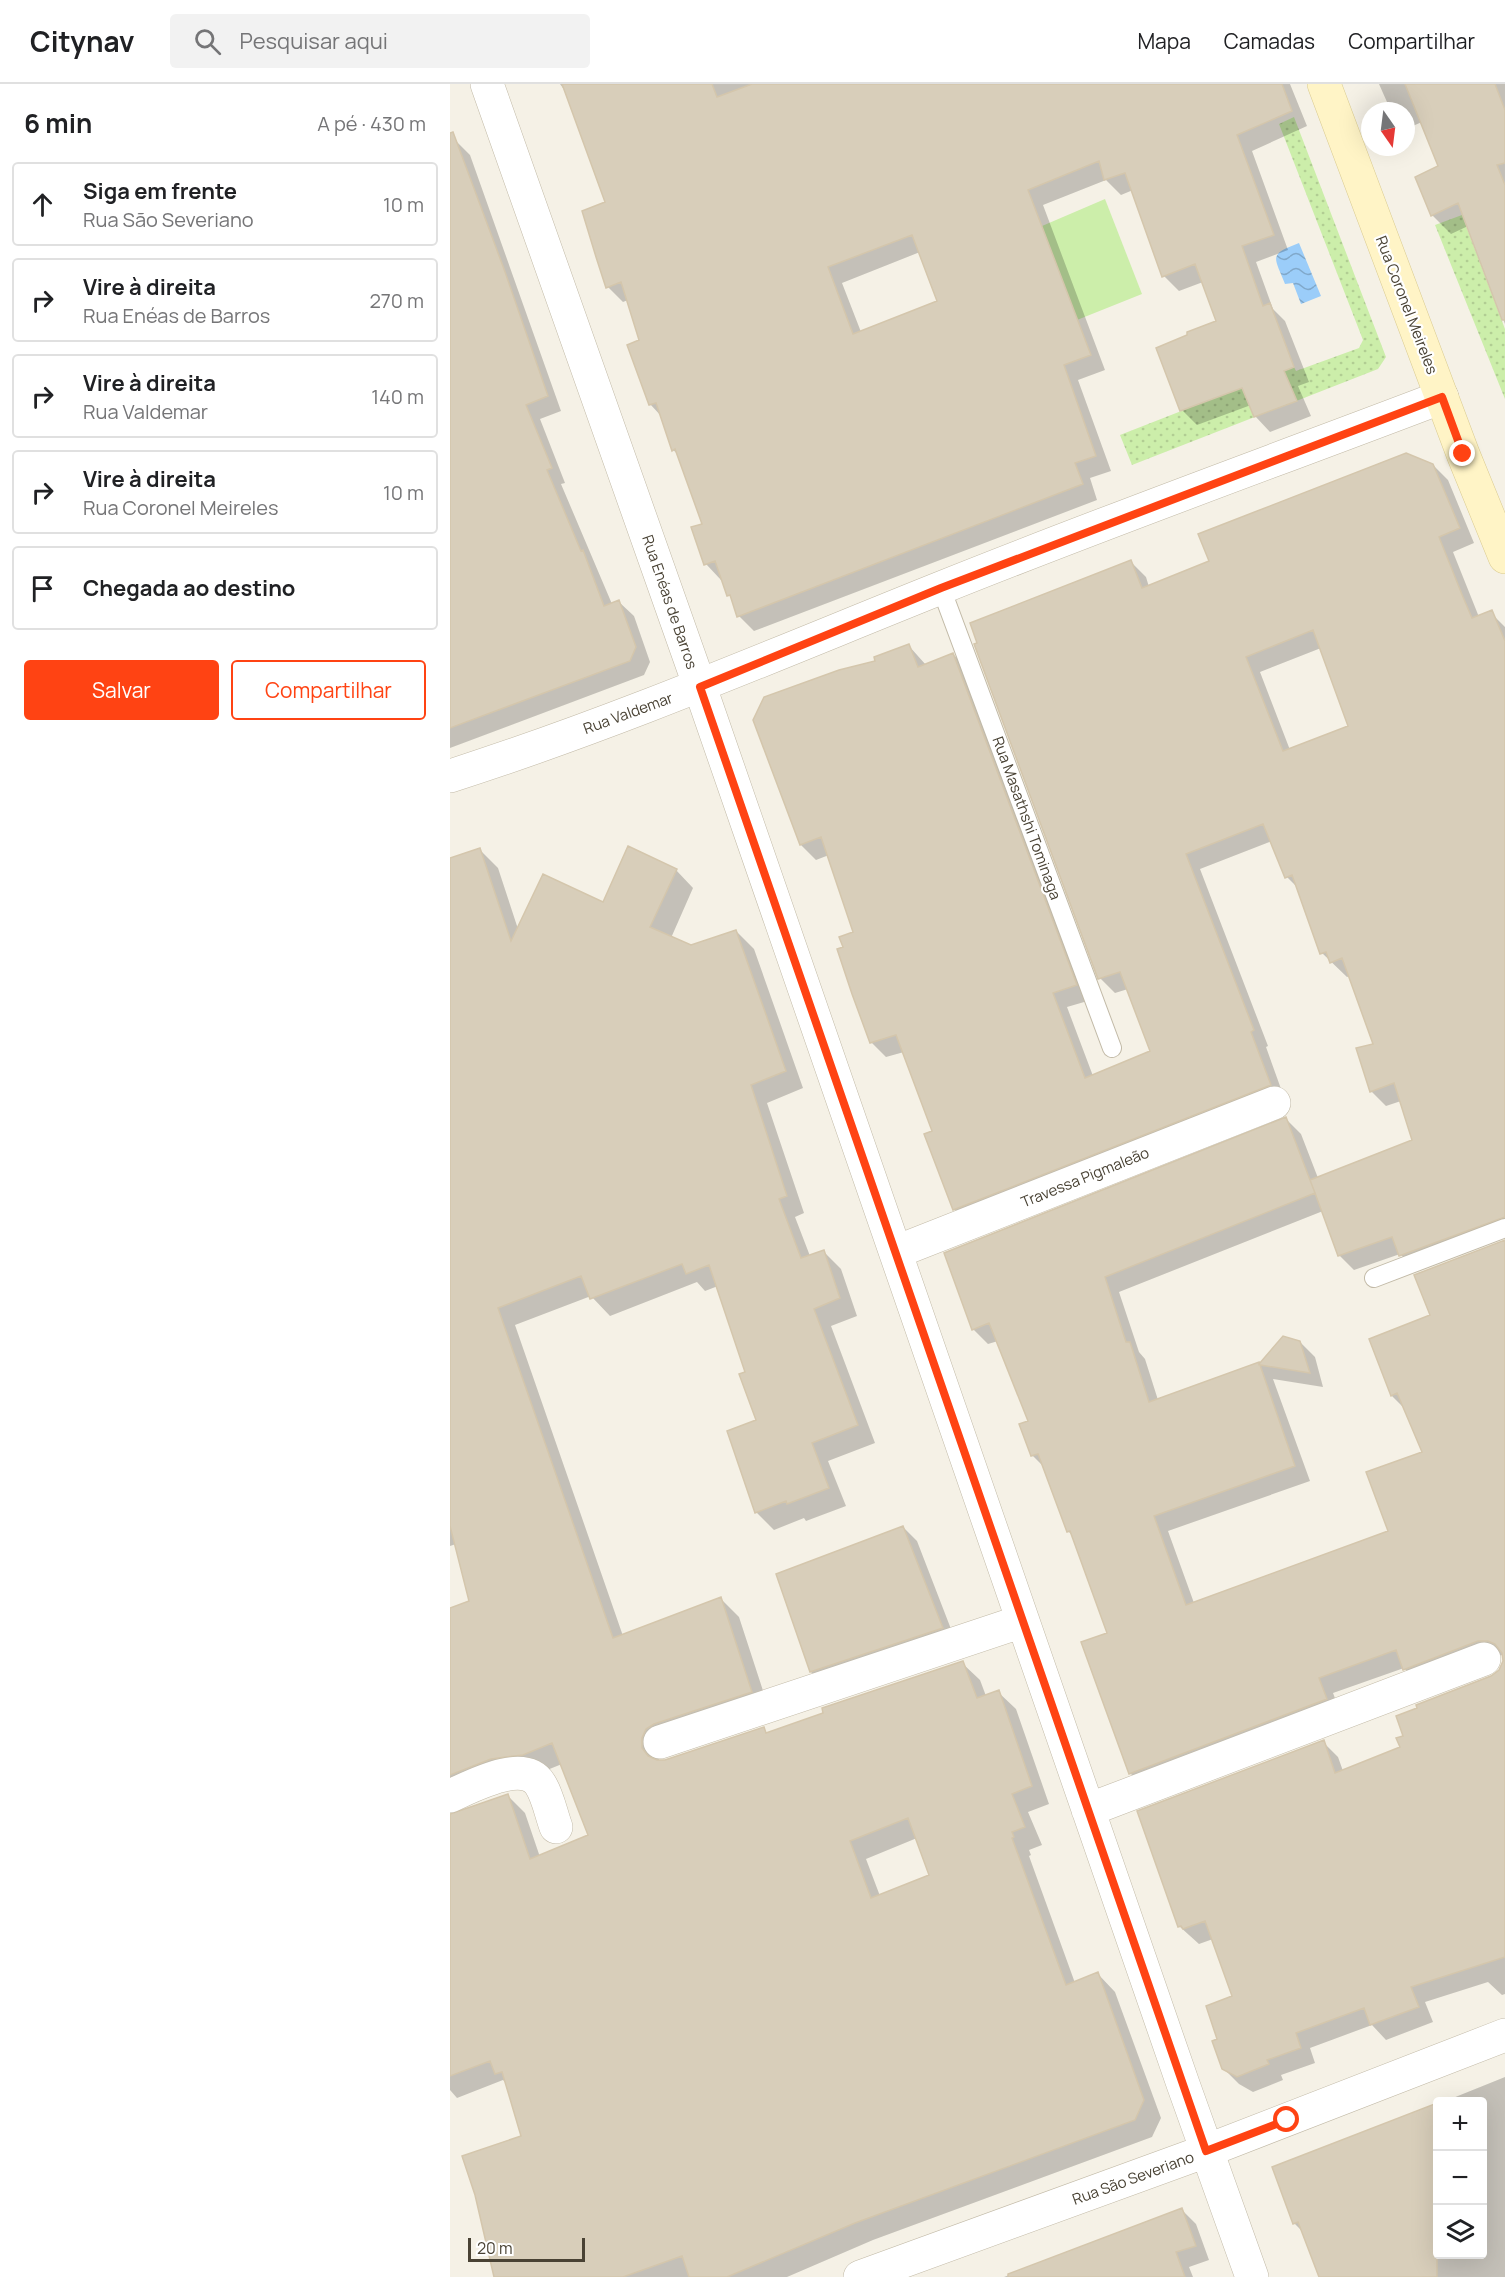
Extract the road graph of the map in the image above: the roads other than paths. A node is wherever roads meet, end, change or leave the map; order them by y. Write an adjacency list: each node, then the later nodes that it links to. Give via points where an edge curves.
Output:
1 (487, 84): 6 (street, Rua Enéas de Barros)
2 (1324, 84): 3 (street, Rua Coronel Meireles)
3 (1442, 397): 4 (street, Rua Coronel Meireles); 5 (street, Rua Valdemar)
4 (1505, 557)
5 (941, 588): 6 (street, Rua Valdemar); 8 (lane, Rua Masathshi Tominaga)
6 (700, 687): 7 (street, Rua Valdemar); 11 (street, Rua Enéas de Barros)
7 (450, 776)
8 (1112, 1048)
9 (1274, 1103): 11 (street, Travessa Pigmaleão)
10 (1505, 1228): 12 (lane)
11 (896, 1252): 13 (street, Rua Enéas de Barros)
12 (1374, 1278)
13 (1023, 1621): 15 (street); 17 (street, Rua Enéas de Barros)
14 (1484, 1659): 17 (street)
15 (660, 1742)
16 (450, 1796): 18 (street, via 495,1776 530,1775 540,1784)
17 (1088, 1810): 20 (street, Rua Enéas de Barros)
18 (556, 1827)
19 (1505, 2035): 20 (street, Rua São Severiano)
20 (1206, 2151): 21 (street, Rua São Severiano); 22 (street, Rua Enéas de Barros)
21 (860, 2277)
22 (1252, 2277)

